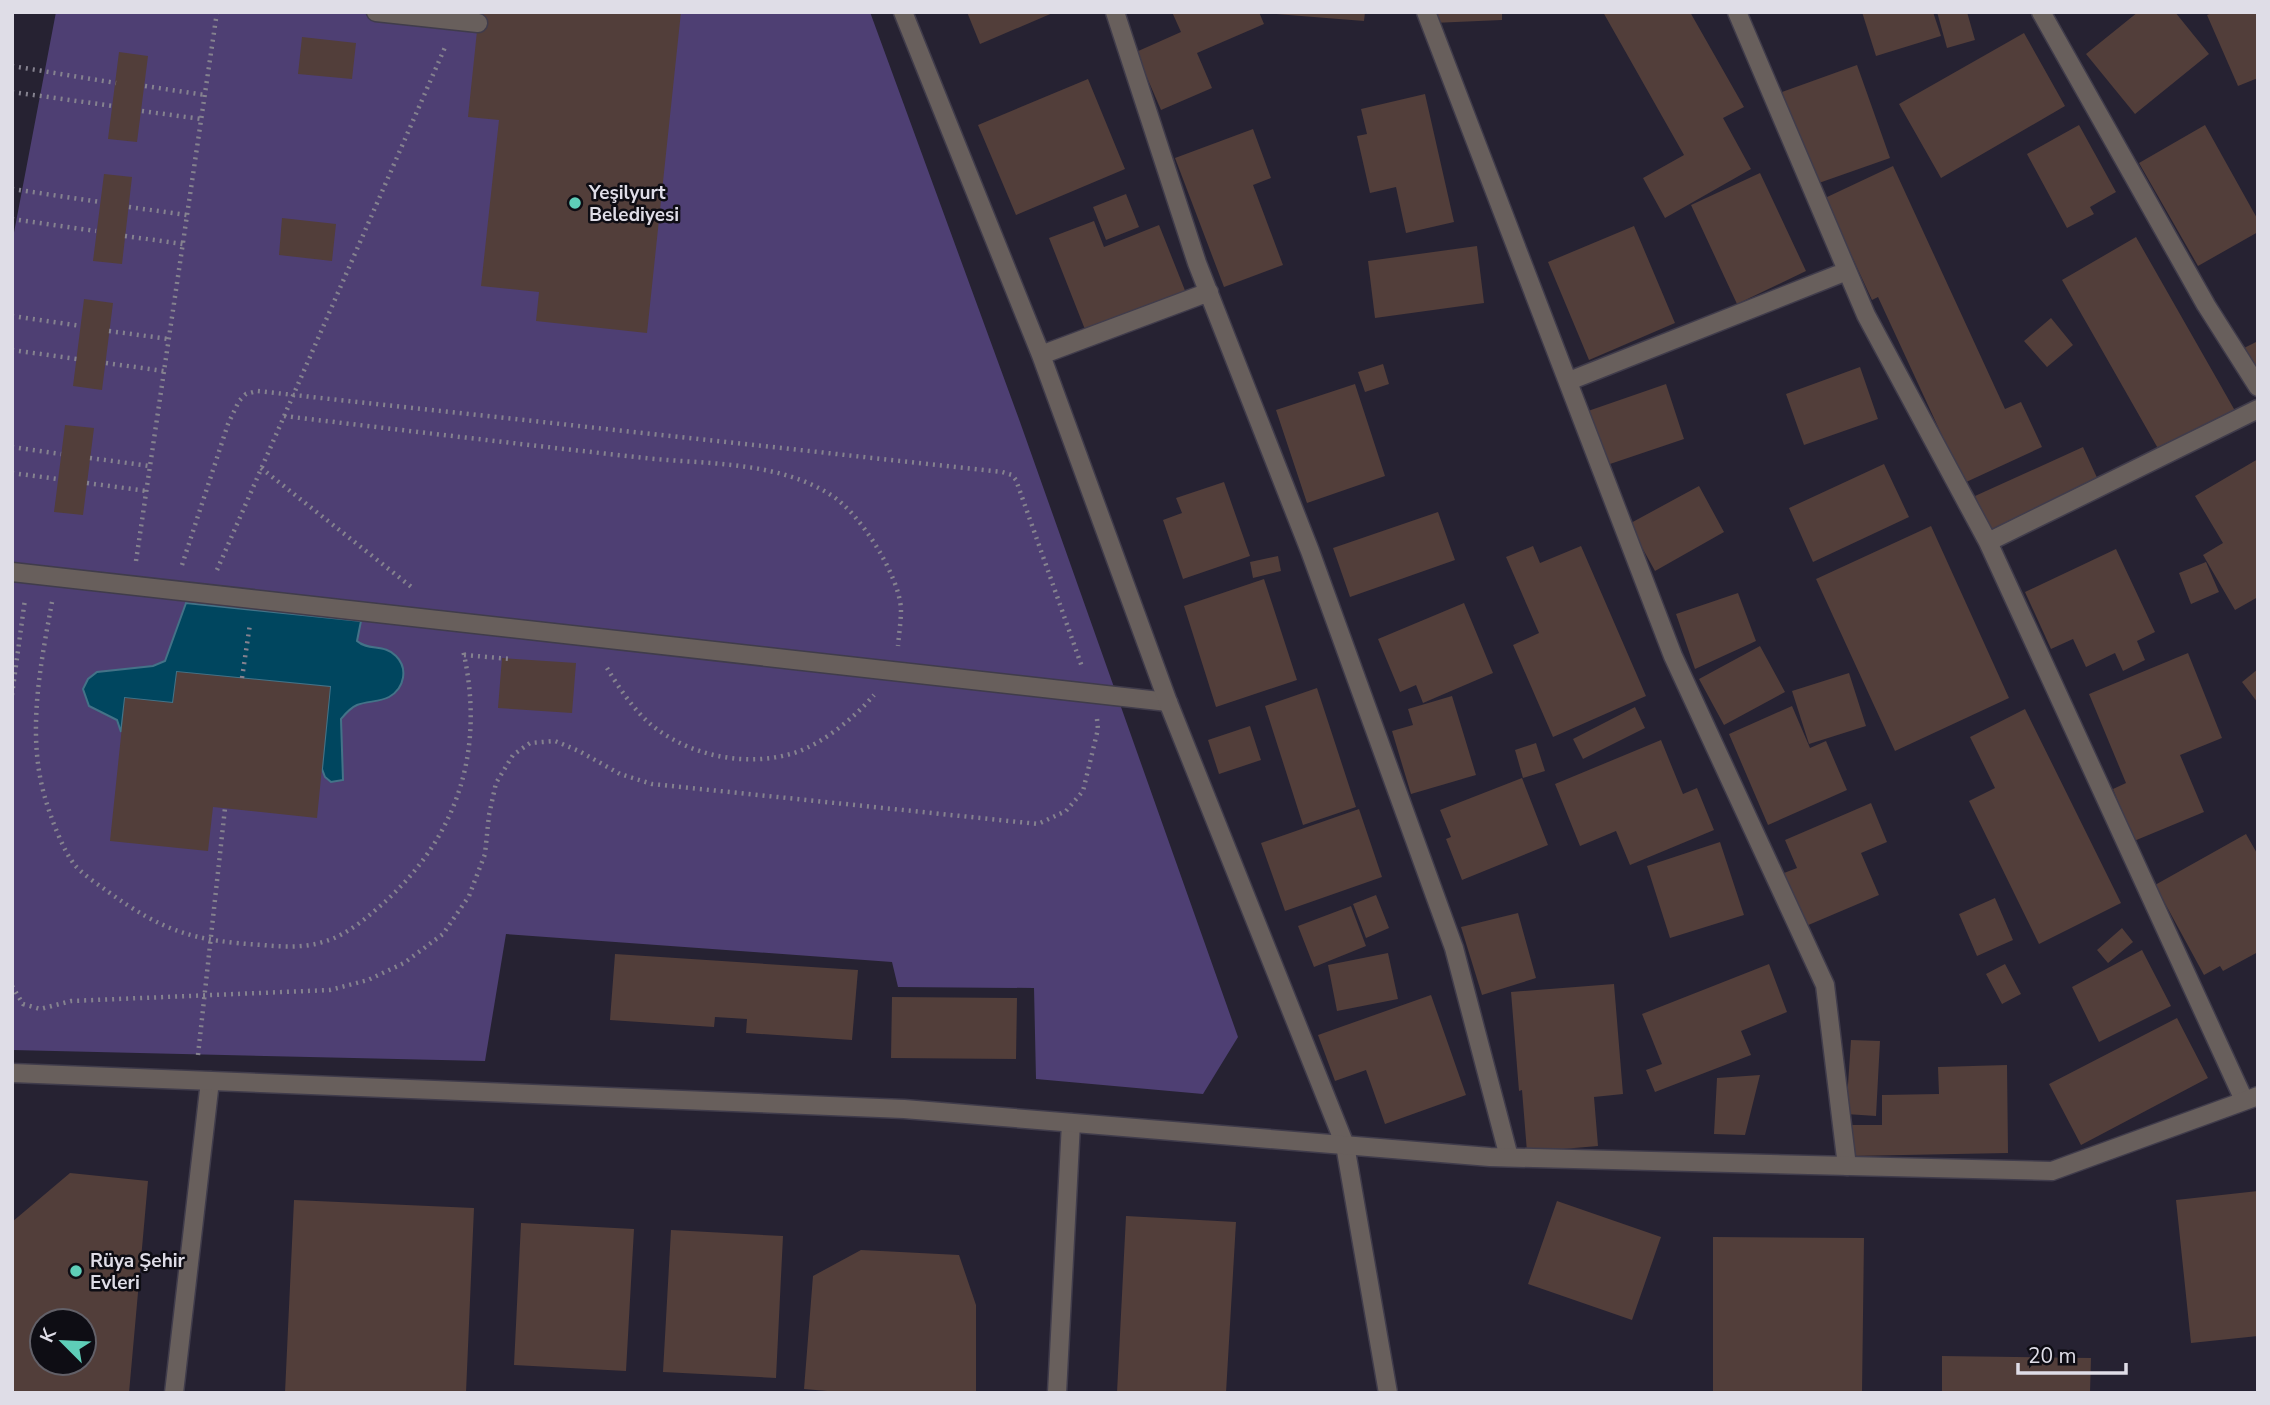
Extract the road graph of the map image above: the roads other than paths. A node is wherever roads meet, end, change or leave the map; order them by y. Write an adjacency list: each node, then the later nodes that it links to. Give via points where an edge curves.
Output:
1 (376, 12): 7 (street)
2 (903, 12): 10 (street)
3 (1115, 12): 9 (street)
4 (1426, 12): 11 (street)
5 (1737, 12): 8 (street)
6 (2041, 12): 12 (street, via 2206,305)
7 (478, 23)
8 (1847, 271): 11 (street); 14 (street)
9 (1209, 292): 10 (street); 22 (street, via 1310,551 1454,948)
10 (1041, 355): 16 (street)
11 (1569, 381): 23 (street, via 1672,656 1825,985)
12 (2258, 387)
13 (2258, 409): 14 (street)
14 (1988, 542): 19 (street)
15 (20, 573): 16 (street)
16 (1168, 702): 21 (street)
17 (12, 1073): 18 (street)
18 (203, 1081): 20 (street, via 904,1109); 24 (street)
19 (2251, 1098): 23 (street, via 2052,1171)
20 (1071, 1123): 21 (street); 25 (street)
21 (1345, 1145): 22 (street); 26 (street)
22 (1509, 1157): 23 (street)
23 (1846, 1166)
24 (174, 1393)
25 (1057, 1393)
26 (1388, 1393)

